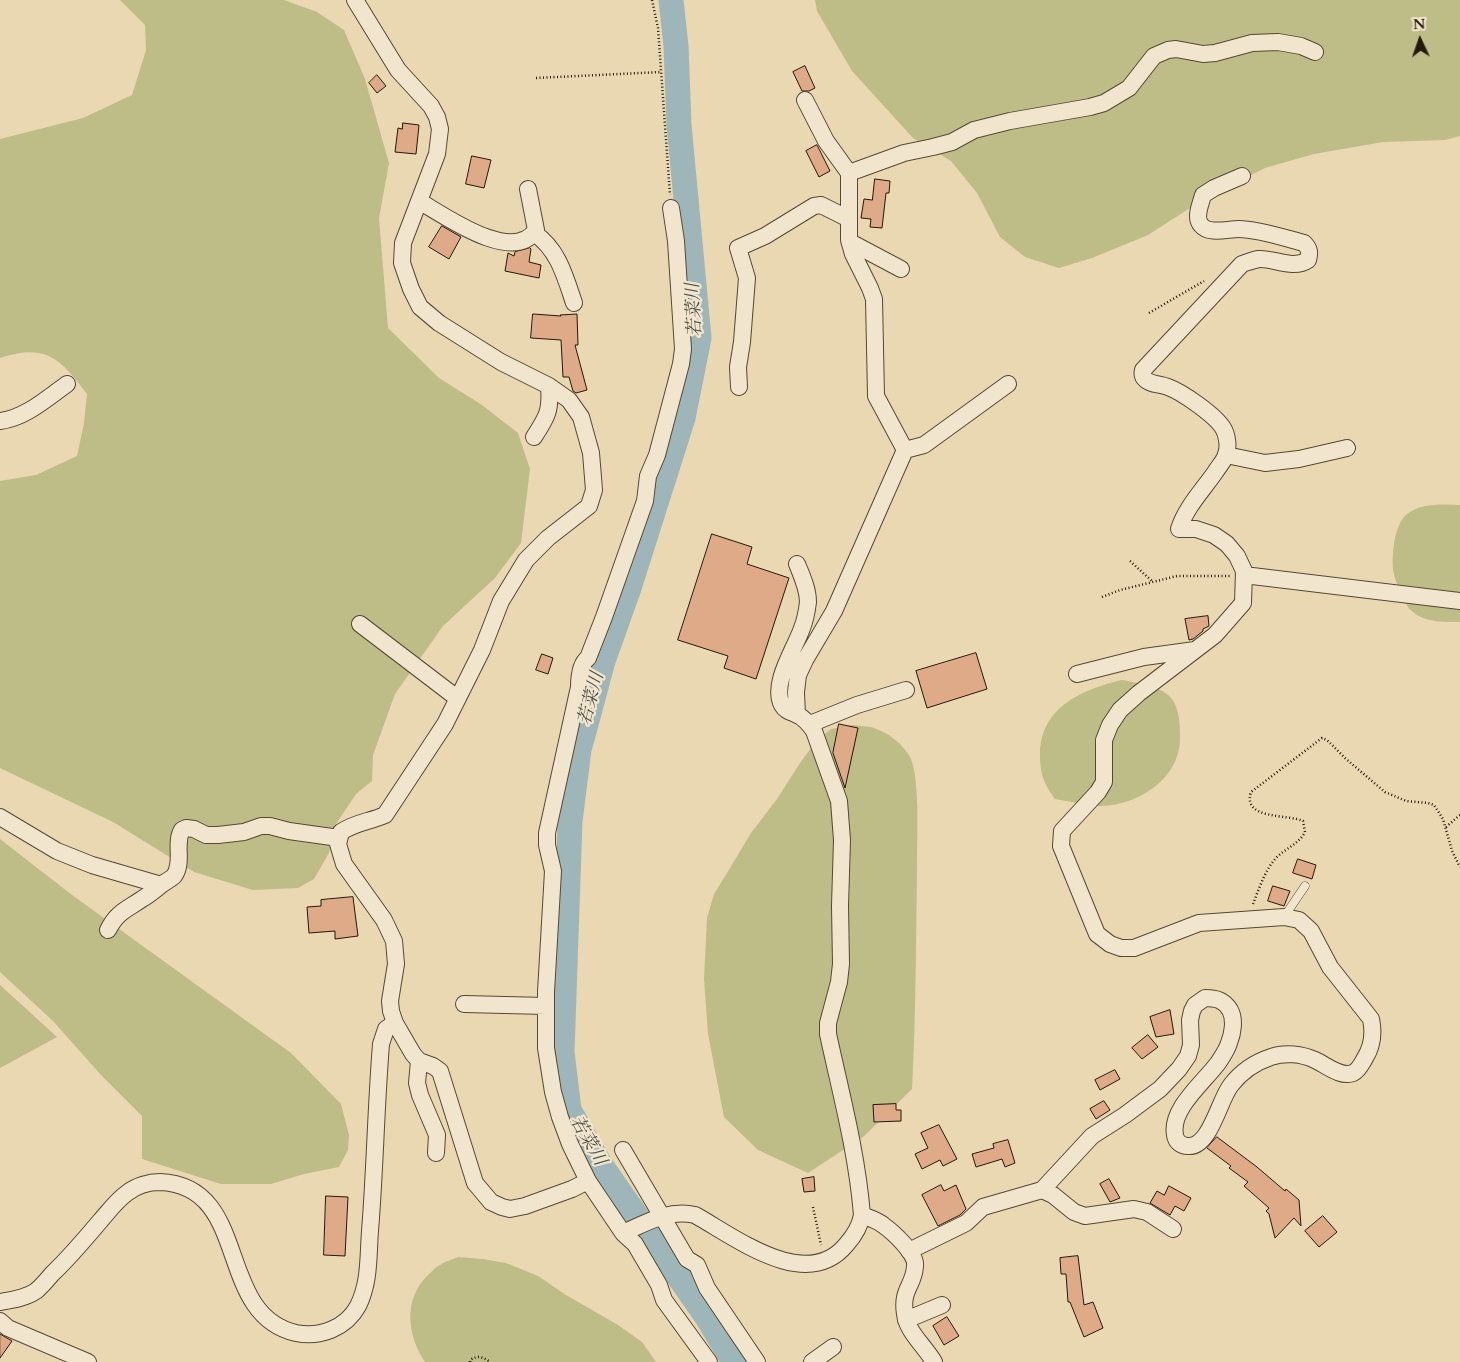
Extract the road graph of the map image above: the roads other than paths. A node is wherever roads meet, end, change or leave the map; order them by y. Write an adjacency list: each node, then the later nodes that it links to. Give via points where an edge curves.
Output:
1 (355, 0): 7 (street, via 398,70 437,117 440,129 437,154)
2 (1315, 52): 4 (street, via 1278,42 1252,43 1215,53 1168,50 1154,56 1129,88 1104,103 974,130 952,142 904,153)
3 (805, 100): 4 (street, via 826,141)
4 (849, 173): 9 (street)
5 (1242, 176): 22 (street, via 1203,195 1198,214 1201,226 1210,230 1241,229 1304,243 1310,254 1308,260 1296,264 1259,259 1242,264 1143,370 1142,376 1144,380 1181,394 1208,412 1224,429 1228,444)
6 (528, 190): 10 (street, via 535,222)
7 (419, 201): 10 (street, via 493,240 507,243 523,241); 16 (street, via 403,243 402,263 420,307 439,323 494,357)
8 (671, 208): 39 (street, via 683,349 681,364 657,455 648,476 645,501 604,617 581,670 547,833 553,871)
9 (849, 219): 11 (street); 17 (street, via 821,205 814,206 765,236 738,248 747,278)
10 (534, 233): 13 (street, via 552,248)
11 (850, 242): 12 (street); 21 (street, via 874,299 876,396)
12 (901, 269)
13 (574, 303)
14 (67, 384): 18 (street, via 38,406 12,420)
15 (1008, 384): 21 (street, via 924,445)
16 (549, 386): 19 (street, via 548,416); 30 (street, via 569,400 581,417 594,490 589,506 526,560 501,601 482,650)
17 (739, 387)
18 (0, 421)
19 (534, 437)
20 (1347, 448): 22 (street, via 1265,463)
21 (905, 450): 31 (street, via 834,611 798,675 796,692)
22 (1226, 455): 24 (street, via 1192,502 1178,529 1196,529 1227,544 1238,556)
23 (797, 564): 31 (street, via 808,601 803,627 785,663 780,686 781,704 786,711)
24 (1244, 575): 25 (street); 27 (street, via 1243,603 1214,636)
25 (1460, 601)
26 (360, 624): 30 (street)
27 (1196, 650): 28 (street, via 1144,657); 36 (street, via 1120,710 1104,740 1104,782 1062,831 1061,846 1097,934 1121,948 1134,948 1199,923)
28 (1077, 674)
29 (906, 690): 31 (street)
30 (456, 698): 33 (street, via 445,724 385,816 352,825 340,832)
31 (804, 719): 46 (street, via 814,731 839,801 842,840 841,964 828,1034 850,1127)
32 (0, 816): 34 (street, via 56,851)
33 (339, 838): 34 (street, via 270,826 218,835 186,828 179,835 180,852 174,875); 40 (street, via 344,864 384,920 394,941 396,964 390,1001)
34 (161, 885): 37 (street, via 116,916)
35 (1305, 886): 36 (lane)
36 (1284, 917): 45 (street, via 1299,920 1311,931 1330,967 1371,1019 1373,1041 1358,1069 1345,1074 1300,1055 1271,1057 1247,1069 1231,1085 1200,1143 1193,1146 1179,1144 1174,1131 1177,1116 1218,1063 1229,1043 1232,1029 1233,1018 1225,1003 1205,998 1192,1011 1191,1045 1179,1069 1125,1115 1092,1136)
37 (108, 930)
38 (464, 1004): 39 (street)
39 (546, 1006): 44 (street, via 546,1048 553,1092 570,1144)
40 (395, 1022): 41 (street); 51 (street, via 386,1028 381,1044 367,1280 358,1306 337,1328 323,1334 291,1332 260,1313 247,1294 228,1239 210,1206 196,1192 181,1184 158,1182 143,1184 117,1201 36,1291)
41 (419, 1061): 43 (street, via 418,1089 437,1135); 44 (street, via 440,1071 475,1183 491,1202 510,1209 526,1206)
42 (623, 1150): 47 (street)
43 (436, 1153)
44 (588, 1181): 49 (street)
45 (1042, 1190): 48 (street, via 1085,1216 1134,1209 1147,1212); 50 (street, via 983,1207 966,1222)
46 (862, 1215): 47 (street, via 855,1233 835,1262 818,1264 782,1260 753,1249 695,1215 685,1213); 50 (street, via 883,1225)
47 (659, 1217): 49 (street); 58 (street, via 687,1259 697,1265 707,1288)
48 (1173, 1229)
49 (625, 1232): 57 (street, via 659,1285 664,1300)
50 (910, 1251): 53 (street, via 916,1264 904,1297)
51 (0, 1302)
52 (942, 1305): 53 (street)
53 (906, 1320): 60 (street)
54 (0, 1321): 56 (street, via 8,1328)
55 (833, 1347): 59 (street)
56 (88, 1362)
57 (709, 1362)
58 (757, 1362)
59 (812, 1362)
60 (934, 1362)

